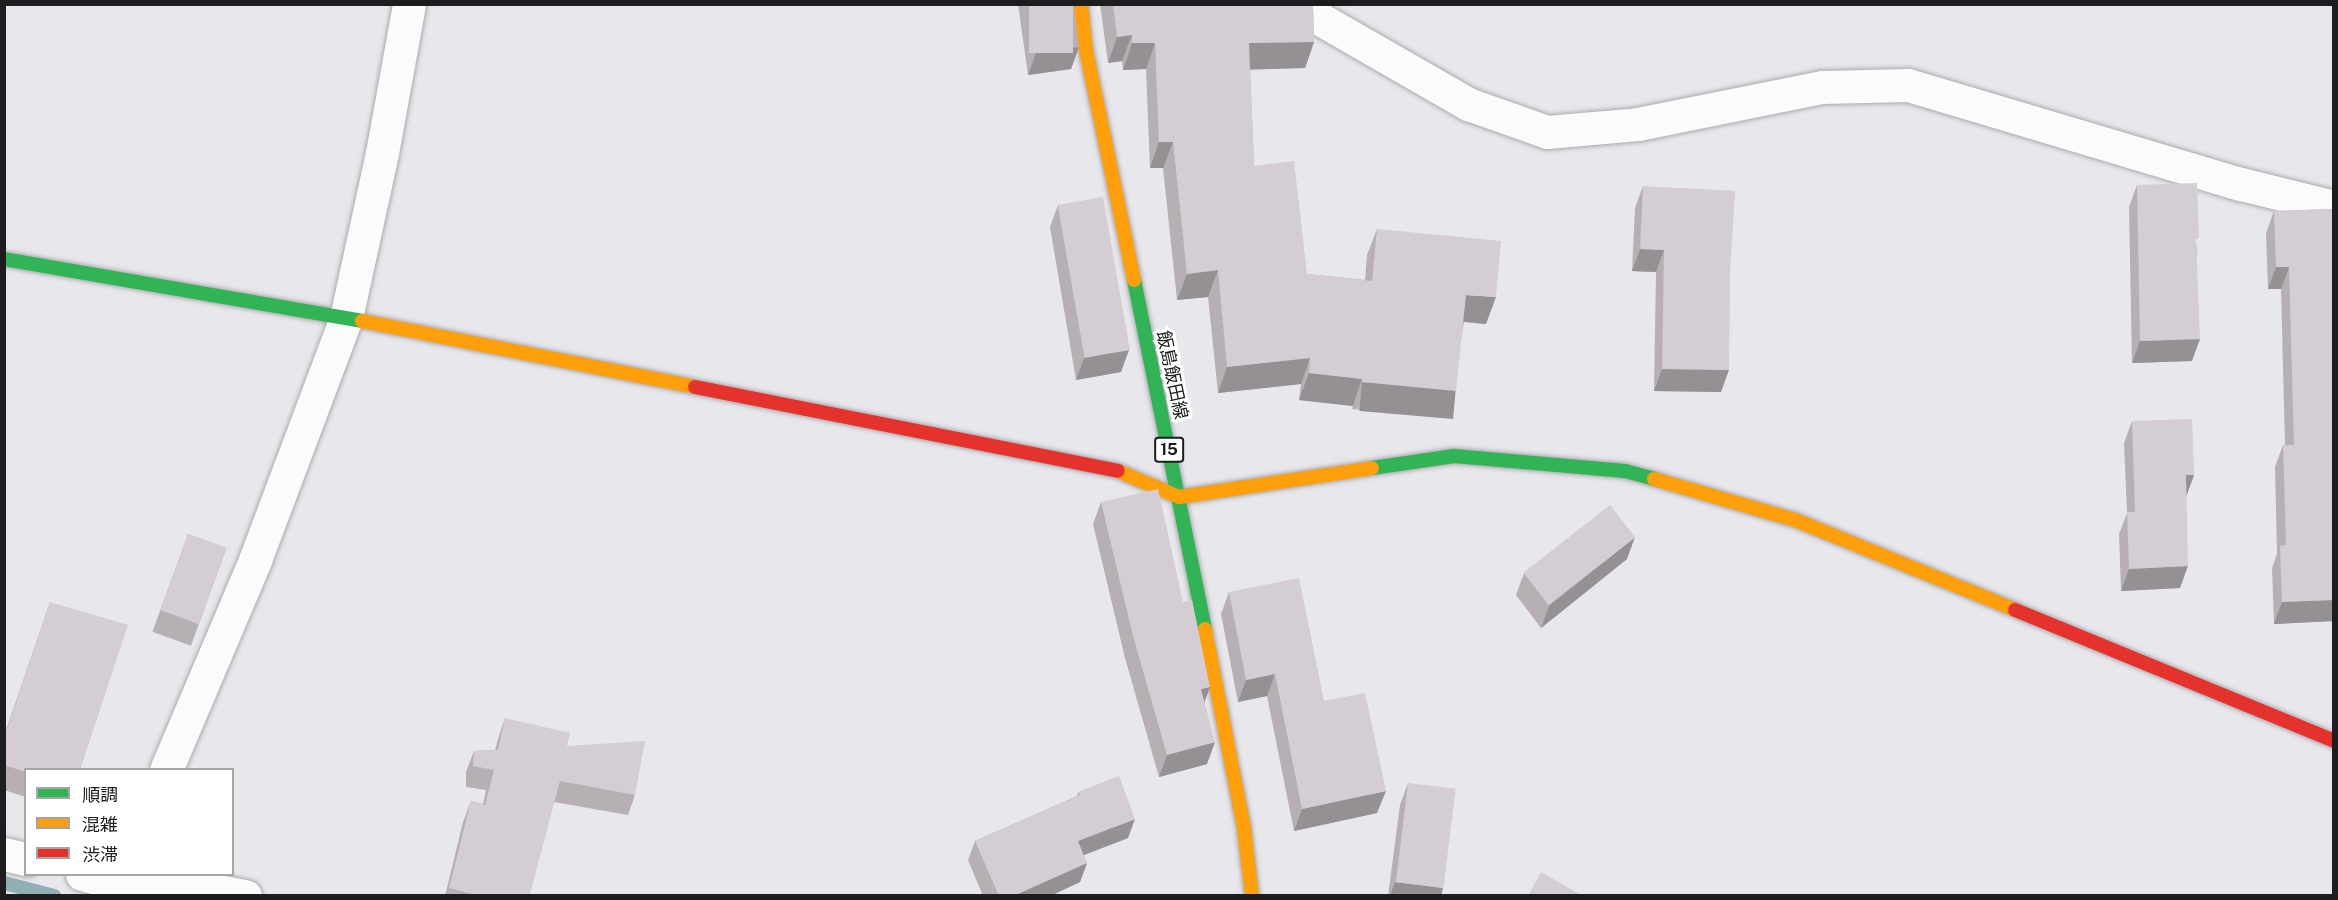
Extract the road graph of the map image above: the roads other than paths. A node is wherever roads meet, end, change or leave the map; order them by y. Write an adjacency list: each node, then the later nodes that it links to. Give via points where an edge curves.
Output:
1 (409, 4): 6 (street)
2 (1081, 4): 7 (street, 飯島飯田線 / 15, via 1086,50)
3 (1294, 4): 4 (street, via 1468,104 1547,132 1638,124 1822,87 1908,85)
4 (2334, 207)
5 (4, 259): 6 (street)
6 (346, 318): 7 (street, via 1122,472); 9 (street, via 255,560)
7 (1179, 497): 8 (street, via 1454,456 1625,471 1795,520); 15 (street, 飯島飯田線 / 15, via 1244,828)
8 (2334, 741)
9 (167, 768)
10 (4, 854): 11 (street)
11 (24, 859)
12 (88, 876): 13 (street)
13 (117, 885): 14 (street, via 146,877)
14 (245, 896)
15 (1252, 896)

